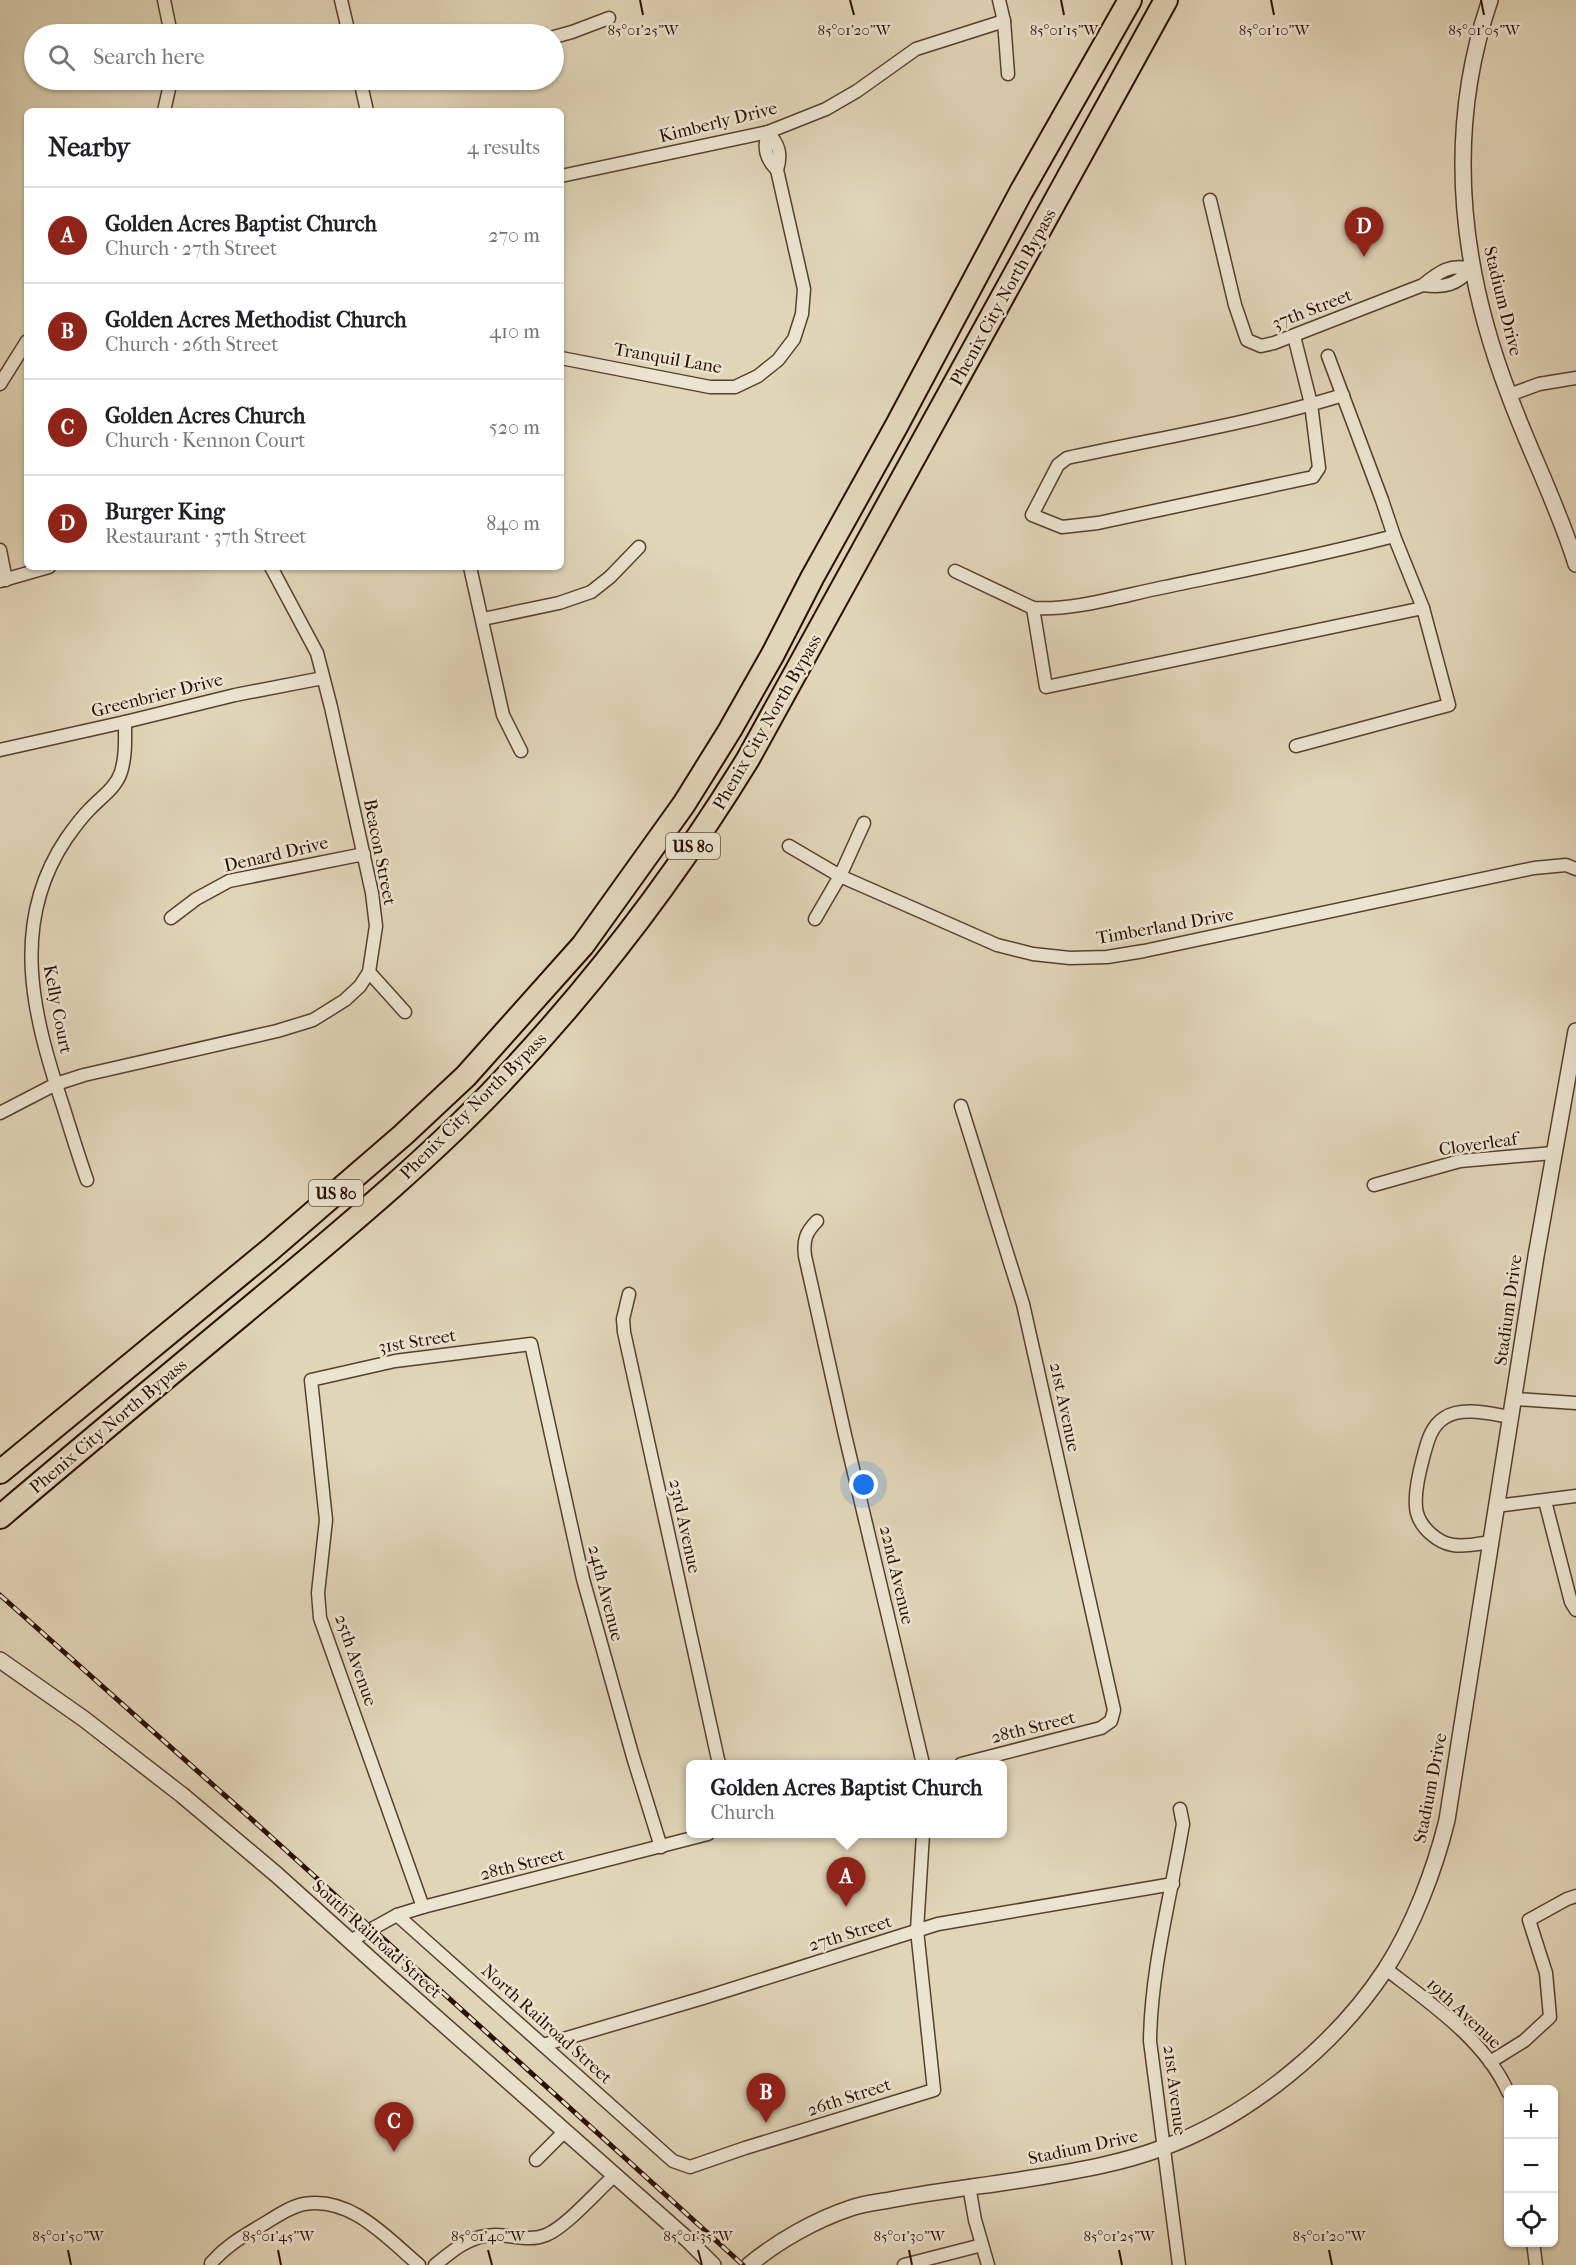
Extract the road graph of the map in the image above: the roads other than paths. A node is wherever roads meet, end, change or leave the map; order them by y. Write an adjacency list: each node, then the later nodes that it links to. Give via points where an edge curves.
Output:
1 (164, 0): 10 (street)
2 (341, 0): 11 (street)
3 (999, 0): 9 (street)
4 (1117, 0): 13 (highway)
5 (1130, 0): 13 (highway, Phenix City North Bypass / US 80)
6 (1168, 0): 76 (highway, Phenix City North Bypass / US 80, via 759,741 683,861 610,959 488,1096 400,1180)
7 (1490, 0): 22 (street, Stadium Drive, via 1476,49 1464,121 1463,194)
8 (609, 18): 12 (street)
9 (1004, 21): 14 (street); 19 (street, Kimberly Drive, via 916,48 826,110)
10 (169, 24)
11 (347, 24)
12 (564, 34)
13 (1099, 55): 72 (highway, Phenix City North Bypass / US 80, via 730,730 684,804 583,945 466,1076 403,1135 271,1250)
14 (1008, 74)
15 (169, 90): 17 (street)
16 (364, 90): 18 (street)
17 (165, 108)
18 (367, 108)
19 (768, 132): 20 (street, Kimberly Drive); 26 (street, Tranquil Lane, via 778,144 781,158 777,171 804,289 794,339 778,360 735,387 710,387)
20 (564, 175)
21 (1210, 200): 23 (street, 37th Street, via 1247,340 1261,346)
22 (1471, 269): 23 (street, 37th Street, via 1460,281 1440,287 1423,285); 30 (street, Stadium Drive)
23 (1294, 336): 31 (street)
24 (24, 346): 28 (street)
25 (1328, 356): 29 (street)
26 (564, 359)
27 (1576, 378): 30 (street, via 1539,384)
28 (0, 384)
29 (1343, 395): 31 (street); 32 (street)
30 (1509, 395): 35 (street, Stadium Drive)
31 (1311, 404): 31 (street, via 1319,468 1313,477 1098,523 1062,527 1032,515 1058,465 1067,458)
32 (1394, 536): 41 (street, via 1096,601); 42 (street)
33 (639, 547): 43 (street, via 591,592)
34 (0, 550): 40 (street)
35 (1576, 564)
36 (39, 570): 40 (street)
37 (273, 570): 44 (street, Beacon Street, via 317,653)
38 (471, 570): 43 (street)
39 (955, 571): 41 (street)
40 (3, 581)
41 (1033, 608): 42 (street, via 1046,687)
42 (1423, 608): 46 (street, via 1449,705)
43 (483, 619): 48 (street, via 503,715)
44 (323, 678): 45 (street, Greenbrier Drive); 51 (street, Beacon Street)
45 (125, 723): 47 (street, Greenbrier Drive); 59 (street, Kelly Court, via 121,774 66,840 48,872 36,907 30,944 31,981)
46 (1296, 746)
47 (0, 750)
48 (521, 751)
49 (864, 823): 53 (street)
50 (789, 846): 53 (street, Timberland Drive)
51 (364, 854): 54 (street, Denard Drive, via 229,881); 56 (street, Beacon Street, via 376,926)
52 (1573, 865): 53 (street, Timberland Drive, via 1534,868 1144,951 1070,958 997,945)
53 (840, 876): 55 (street)
54 (171, 918)
55 (815, 919)
56 (369, 972): 57 (street); 59 (street, via 345,1000 313,1020)
57 (405, 1012)
58 (1576, 1031): 62 (street, Stadium Drive)
59 (56, 1084): 61 (street); 63 (street, Kelly Court)
60 (961, 1106): 80 (street, 21st Avenue, via 1023,1304 1114,1710)
61 (0, 1113)
62 (1553, 1153): 64 (street, Cloverleaf, via 1460,1161); 69 (street, Stadium Drive)
63 (87, 1180)
64 (1374, 1185)
65 (817, 1221): 82 (street, 22nd Avenue, via 808,1230 805,1256)
66 (629, 1294): 81 (street, 23rd Avenue, via 624,1332)
67 (531, 1344): 68 (street, 31st Street, via 395,1361); 87 (street, 24th Avenue, via 583,1579)
68 (311, 1380): 90 (street, 25th Avenue, via 326,1520 318,1593 321,1618)
69 (1515, 1399): 70 (street); 71 (street, Stadium Drive)
70 (1576, 1403)
71 (1511, 1417): 75 (street, Stadium Drive); 77 (street, via 1468,1412 1444,1418 1434,1427 1418,1475 1417,1512 1431,1534 1453,1545)
72 (0, 1472)
73 (1576, 1496): 74 (street)
74 (1545, 1501): 75 (street); 78 (street)
75 (1496, 1506): 77 (street, Stadium Drive)
76 (0, 1517)
77 (1490, 1542): 94 (street, Stadium Drive, via 1447,1820 1421,1901)
78 (1576, 1610)
79 (0, 1660): 93 (street, South Railroad Street, via 182,1795)
80 (1111, 1721): 83 (street, 28th Street, via 1101,1728)
81 (718, 1760)
82 (922, 1760)
83 (977, 1760)
84 (1180, 1809): 88 (street, 21st Avenue, via 1183,1824)
85 (691, 1838): 87 (street, 28th Street)
86 (923, 1838): 92 (street)
87 (661, 1847): 90 (street, 28th Street)
88 (1173, 1884): 92 (street, 27th Street); 99 (street, 21st Avenue, via 1150,2017)
89 (1576, 1896): 96 (street, via 1529,1920 1546,1973 1550,2018 1524,2042)
90 (423, 1907): 91 (street, 28th Street)
91 (397, 1915): 93 (street, 28th Street); 95 (street, North Railroad Street)
92 (917, 1930): 95 (street, 27th Street); 101 (street, 26th Street, via 934,2090 690,2167)
93 (350, 1941): 98 (street, South Railroad Street)
94 (1386, 1969): 96 (street, 19th Avenue, via 1434,2007); 99 (street, Stadium Drive, via 1315,2054 1214,2126)
95 (543, 2045): 101 (street, North Railroad Street)
96 (1490, 2062): 97 (street, 19th Avenue)
97 (1505, 2085)
98 (565, 2131): 100 (street); 102 (street, South Railroad Street)
99 (1164, 2148): 103 (street, Stadium Drive, via 1097,2168); 113 (street, 21st Avenue)
100 (536, 2160)
101 (673, 2161)
102 (615, 2175): 108 (street, via 566,2222 544,2236 495,2235 471,2239); 109 (street, South Railroad Street)
103 (969, 2186): 104 (street); 110 (street, Stadium Drive, via 854,2207 798,2232)
104 (982, 2245): 111 (street); 112 (street)
105 (1534, 2247): 114 (street)
106 (211, 2263): 107 (street, via 227,2246 280,2214 302,2204 326,2202 349,2210)
107 (419, 2265)
108 (435, 2265)
109 (713, 2265)
110 (748, 2265)
111 (904, 2265)
112 (988, 2265)
113 (1179, 2265)
114 (1536, 2265)

